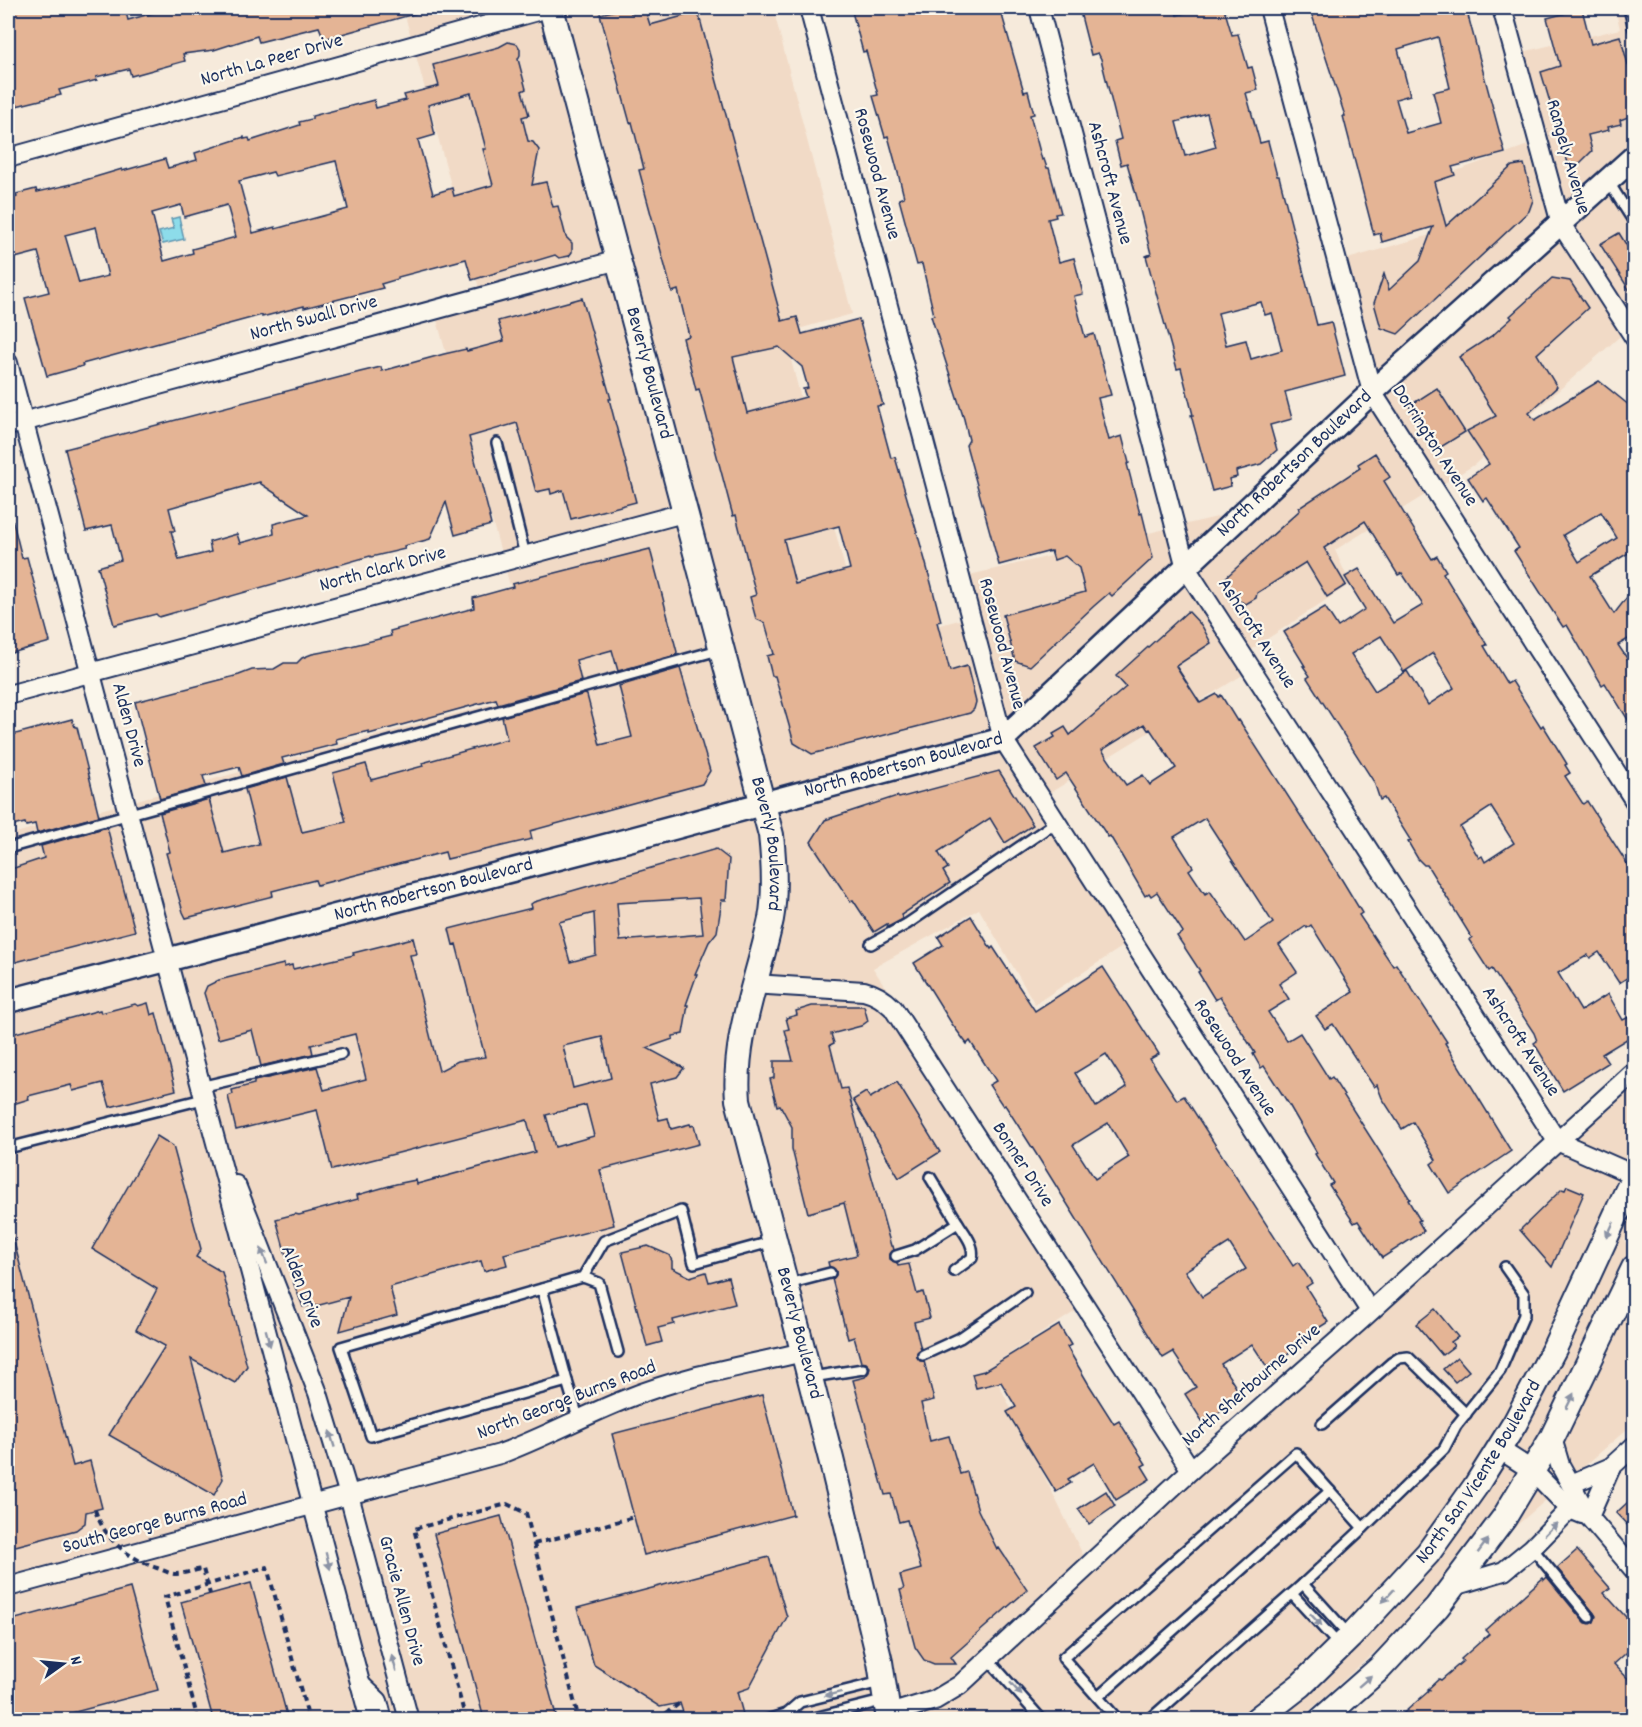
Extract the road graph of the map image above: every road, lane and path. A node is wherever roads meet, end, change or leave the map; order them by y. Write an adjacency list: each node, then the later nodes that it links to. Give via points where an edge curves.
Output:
1 (549, 8): 9 (street, North La Peer Drive); 13 (main road, Beverly Boulevard)
2 (809, 8): 25 (street, Rosewood Avenue)
3 (1040, 8): 21 (street, Ashcroft Avenue)
4 (1269, 8): 16 (street, Dorrington Avenue)
5 (1502, 8): 12 (street, Rangely Avenue)
6 (1629, 8): 7 (lane)
7 (1635, 29)
8 (1635, 157): 10 (street, North Robertson Boulevard)
9 (8, 158)
10 (1608, 181): 11 (lane); 12 (street, North Robertson Boulevard)
11 (1635, 222)
12 (1561, 224): 14 (street, Rangely Avenue); 16 (street, North Robertson Boulevard)
13 (618, 260): 17 (street, North Swall Drive); 19 (main road, Beverly Boulevard)
14 (1635, 337)
15 (8, 363): 17 (street, Alden Drive)
16 (1372, 392): 21 (street, North Robertson Boulevard); 26 (street, Dorrington Avenue)
17 (15, 424): 23 (street, Alden Drive)
18 (497, 443): 20 (lane)
19 (687, 512): 20 (street, North Clark Drive); 22 (main road, Beverly Boulevard)
20 (525, 555): 23 (street, North Clark Drive)
21 (1186, 568): 25 (street, North Robertson Boulevard); 38 (street, Ashcroft Avenue)
22 (722, 649): 27 (main road, Beverly Boulevard); 28 (lane)
23 (91, 672): 24 (street, North Clark Drive); 28 (street, Alden Drive)
24 (8, 694)
25 (1003, 739): 27 (street, North Robertson Boulevard); 29 (street, Rosewood Avenue)
26 (1635, 800)
27 (763, 804): 32 (street, North Robertson Boulevard); 33 (main road, Beverly Boulevard, via 771,836 774,892)
28 (129, 814): 30 (lane); 32 (street, Alden Drive)
29 (1056, 822): 31 (lane, via 907,924); 53 (street, Rosewood Avenue)
30 (8, 848)
31 (871, 944)
32 (167, 959): 34 (street, North Robertson Boulevard); 37 (street, Alden Drive)
33 (753, 984): 43 (main road, Beverly Boulevard, via 736,1077 738,1100); 67 (street, Bonner Drive, via 864,991 885,999)
34 (8, 1001)
35 (341, 1054): 37 (lane)
36 (1635, 1072): 38 (street, North Sherbourne Drive)
37 (201, 1093): 39 (lane); 71 (street, Alden Drive, one-way to 37, via 318,1393); 72 (street, Alden Drive, one-way to 72)
38 (1557, 1141): 40 (street); 53 (street, North Sherbourne Drive)
39 (8, 1148)
40 (1635, 1176): 65 (main road, North San Vicente Boulevard, one-way to 65, via 1555,1347)
41 (930, 1178): 42 (lane)
42 (958, 1223): 44 (lane); 47 (lane, via 973,1252 972,1258)
43 (774, 1241): 49 (lane, via 694,1263 681,1211 604,1240); 50 (main road, Beverly Boulevard)
44 (896, 1257)
45 (1505, 1267): 60 (lane, via 1524,1294 1524,1315 1500,1371)
46 (1635, 1268): 63 (main road, North San Vicente Boulevard, one-way to 46)
47 (954, 1271)
48 (830, 1273): 50 (lane)
49 (583, 1277): 51 (lane); 54 (lane, via 599,1283)
50 (785, 1284): 55 (main road, Beverly Boulevard)
51 (542, 1289): 59 (lane); 59 (lane, via 341,1347 371,1436)
52 (1025, 1293): 56 (lane, via 960,1338)
53 (1370, 1311): 67 (street, North Sherbourne Drive)
54 (618, 1352)
55 (803, 1352): 58 (main road, Beverly Boulevard); 61 (street, North George Burns Road, via 675,1383 627,1398)
56 (922, 1355)
57 (863, 1369): 58 (lane)
58 (809, 1377): 93 (main road, Beverly Boulevard, via 840,1494)
59 (567, 1381): 61 (lane)
60 (1466, 1414): 62 (lane, via 1408,1357 1391,1363); 77 (lane, via 1444,1449)
61 (579, 1420): 71 (street, North George Burns Road, via 500,1454)
62 (1322, 1424)
63 (1552, 1438): 68 (main road, North San Vicente Boulevard); 69 (street)
64 (1635, 1446): 66 (street)
65 (1499, 1449): 68 (street); 88 (main road, North San Vicente Boulevard, one-way to 88, via 1428,1553)
66 (1611, 1467): 69 (street); 76 (street)
67 (1191, 1470): 89 (street, North Sherbourne Drive)
68 (1533, 1471): 73 (street); 83 (main road, North San Vicente Boulevard, one-way to 68)
69 (1571, 1484): 76 (street)
70 (1330, 1491): 77 (lane); 91 (lane); 91 (lane, via 1296,1453 1063,1658)
71 (349, 1495): 72 (street, North George Burns Road); 99 (street, Gracie Allen Drive, one-way to 71)
72 (313, 1504): 84 (street, South George Burns Road); 90 (street, one-way to 90)
73 (1570, 1509): 76 (street); 79 (street, one-way to 73)
74 (95, 1510): 81 (path, bridge, via 110,1538 140,1562 174,1574 203,1569)
75 (634, 1517): 78 (path)
76 (1589, 1517): 80 (street)
77 (1363, 1528): 82 (lane)
78 (534, 1544): 100 (path, via 526,1513 507,1504 414,1529); 101 (path)
79 (1532, 1548): 83 (street, via 1504,1571); 87 (lane)
80 (1635, 1570)
81 (208, 1584): 86 (path, bridge); 95 (path, via 165,1597); 96 (path, via 267,1567)
82 (1303, 1584): 85 (lane); 88 (lane)
83 (1454, 1586): 109 (main road, North San Vicente Boulevard, one-way to 83, via 1380,1668)
84 (8, 1587)
85 (1292, 1593): 88 (lane, one-way to 88); 107 (lane)
86 (210, 1594)
87 (1589, 1617)
88 (1346, 1641): 108 (main road, North San Vicente Boulevard, via 1301,1685)
89 (988, 1659): 93 (street, North Sherbourne Drive, via 960,1685 935,1700); 105 (lane, one-way to 105)
90 (360, 1684): 97 (street); 98 (street, via 378,1701)
91 (1098, 1697): 106 (lane)
92 (680, 1703): 102 (path)
93 (887, 1704): 94 (lane, one-way to 94, via 800,1702); 104 (lane)
94 (786, 1714): 103 (lane); 104 (lane)
95 (198, 1719)
96 (309, 1719)
97 (369, 1719)
98 (383, 1719)
99 (409, 1719)
100 (466, 1719)
101 (579, 1719)
102 (657, 1719)
103 (770, 1719)
104 (806, 1719)
105 (1042, 1719)
106 (1118, 1719)
107 (1149, 1719)
108 (1256, 1719)
109 (1322, 1719)

